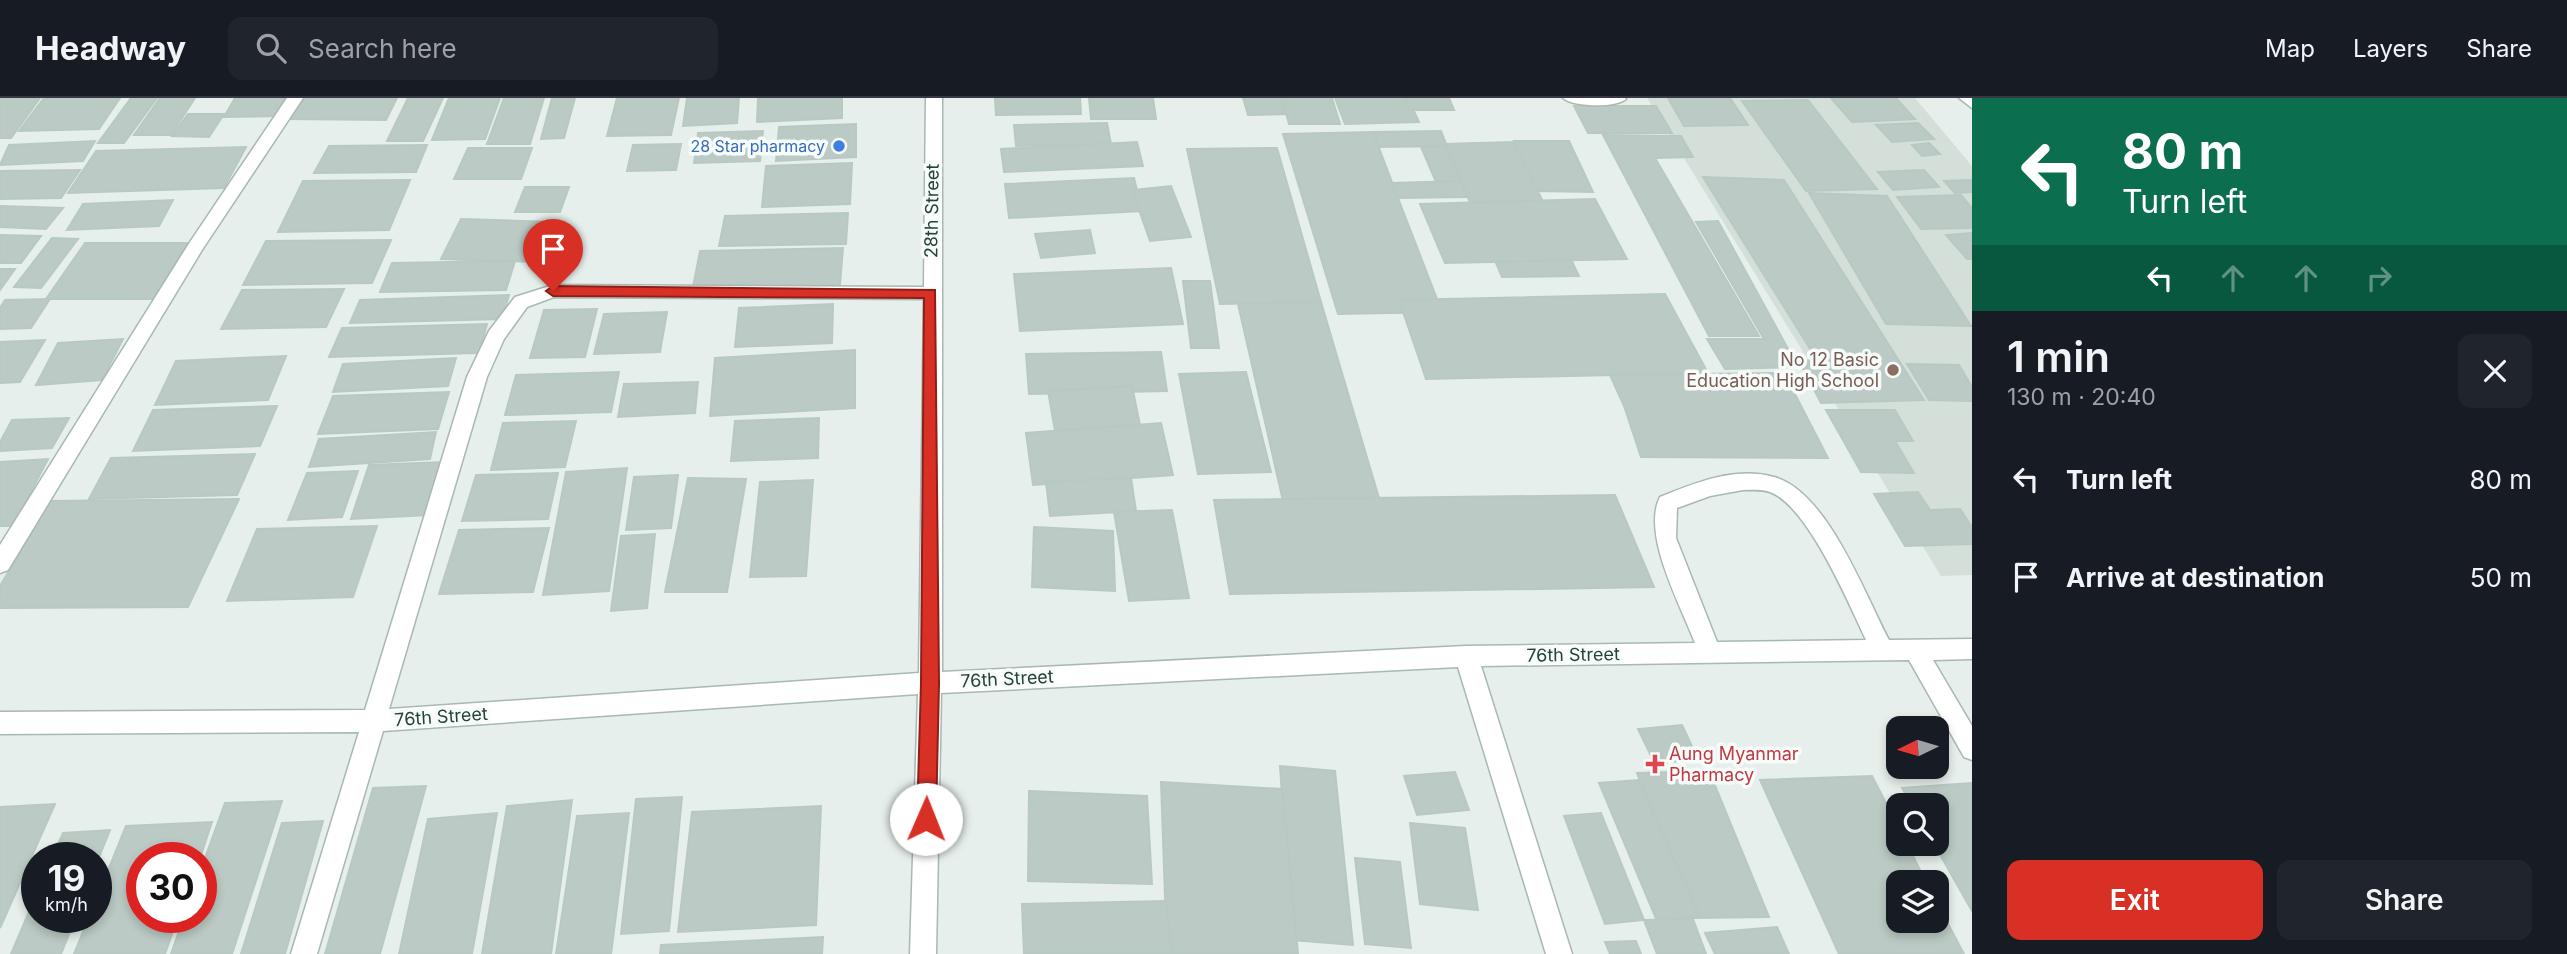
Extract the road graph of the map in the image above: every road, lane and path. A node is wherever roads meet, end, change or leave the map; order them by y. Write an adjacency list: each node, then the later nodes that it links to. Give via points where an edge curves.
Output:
1 (295, 98): 8 (street, via 197,246)
2 (934, 98): 7 (street, 28th Street)
3 (1571, 98): 5 (street)
4 (1967, 98): 6 (street)
5 (1618, 99)
6 (1972, 103)
7 (931, 293): 14 (street, 28th Street); 15 (street, via 553,291 521,302 496,336 477,377)
8 (0, 564)
9 (1972, 649): 11 (street, 76th Street)
10 (1883, 651): 11 (street, 76th Street); 12 (street, 76th Street); 12 (street, via 1816,524 1785,490 1757,481 1700,488 1667,503 1665,538)
11 (1916, 651): 17 (street)
12 (1710, 653): 13 (street, 76th Street)
13 (1466, 656): 14 (street, 76th Street); 20 (street)
14 (930, 683): 15 (street, 76th Street); 19 (street, 28th Street)
15 (373, 722): 16 (street, 76th Street); 18 (street)
16 (0, 723)
17 (1972, 749)
18 (304, 954)
19 (923, 954)
20 (1559, 954)

